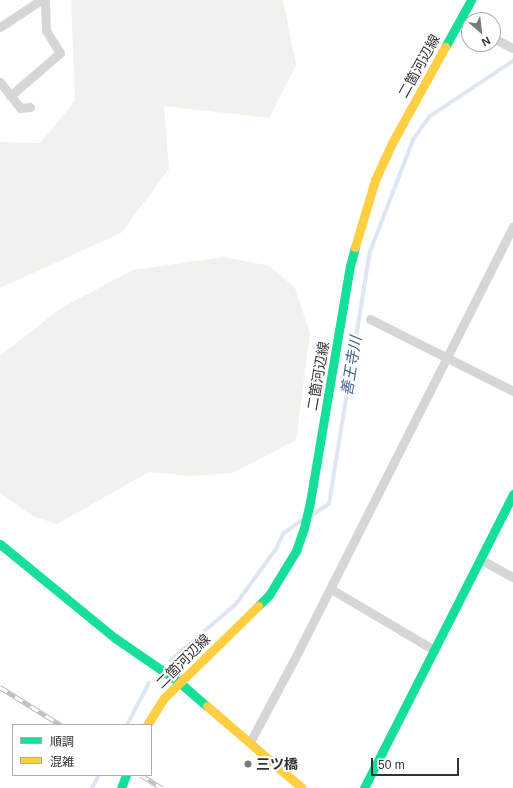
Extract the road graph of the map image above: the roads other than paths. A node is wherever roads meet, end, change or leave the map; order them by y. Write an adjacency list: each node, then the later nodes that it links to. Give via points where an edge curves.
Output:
1 (41, 0): 5 (street)
2 (45, 0): 9 (street, via 46,31 60,53)
3 (471, 0): 4 (main road, 二箇河辺線)
4 (460, 21): 21 (main road, 二箇河辺線, via 392,143 362,221 350,266 310,502 296,551 268,595)
5 (0, 27)
6 (501, 42): 7 (street)
7 (513, 48)
8 (0, 82): 9 (street)
9 (10, 96): 10 (street, via 20,108)
10 (30, 107)
11 (513, 227): 13 (street)
12 (370, 319): 13 (street)
13 (448, 358): 14 (street); 19 (street)
14 (513, 391)
15 (513, 494): 17 (main road)
16 (0, 544): 21 (main road, via 115,638)
17 (480, 559): 18 (street); 20 (main road)
18 (513, 577)
19 (331, 589): 20 (street); 23 (street)
20 (434, 650): 27 (main road)
21 (178, 682): 22 (main road, 二箇河辺線); 23 (main road)
22 (148, 724)
23 (250, 742): 26 (main road)
24 (126, 776): 25 (main road)
25 (121, 788)
26 (302, 788)
27 (364, 788)

